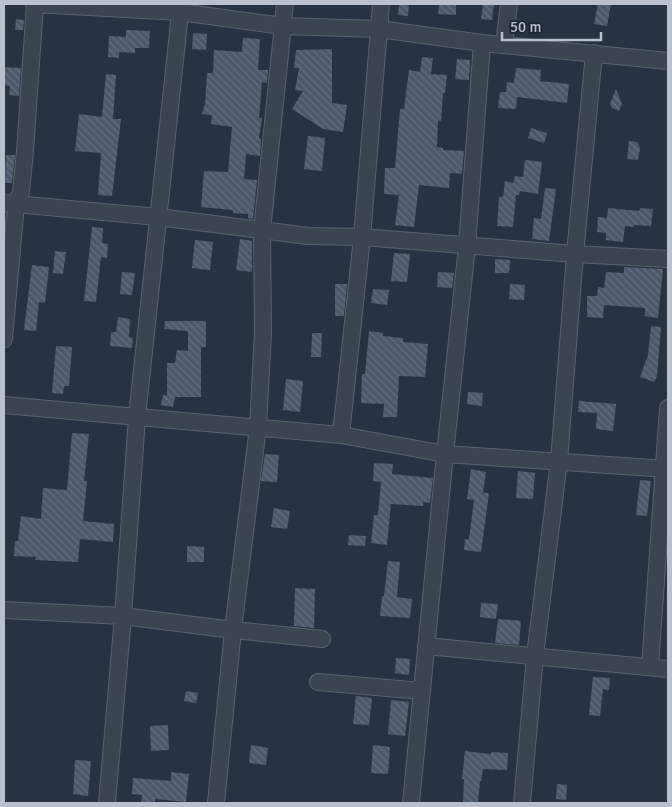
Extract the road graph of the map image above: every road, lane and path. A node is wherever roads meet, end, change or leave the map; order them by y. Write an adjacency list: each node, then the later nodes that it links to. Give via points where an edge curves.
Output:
1 (34, 4): 5 (street); 12 (street, via 21,192)
2 (285, 4): 6 (street)
3 (381, 4): 7 (street)
4 (509, 4): 9 (street)
5 (180, 8): 6 (street); 13 (street)
6 (283, 26): 7 (street); 14 (street)
7 (379, 29): 8 (street); 15 (street)
8 (482, 43): 9 (street); 16 (street)
9 (504, 44): 10 (street)
10 (594, 54): 11 (street); 17 (street)
11 (668, 61)
12 (10, 203): 13 (street); 19 (street)
13 (158, 217): 14 (street); 22 (street)
14 (262, 231): 15 (street); 23 (street, via 263,332)
15 (362, 237): 16 (street); 24 (street)
16 (467, 246): 17 (street); 25 (street)
17 (575, 254): 18 (street); 26 (street)
18 (668, 259)
19 (4, 339)
20 (4, 405): 22 (street)
21 (668, 408): 27 (street)
22 (137, 417): 23 (street); 29 (street)
23 (258, 427): 24 (street); 30 (street)
24 (341, 435): 25 (street)
25 (445, 454): 26 (street); 32 (street)
26 (559, 462): 27 (street); 33 (street)
27 (666, 468): 34 (street)
28 (4, 610): 29 (street)
29 (123, 616): 30 (street); 38 (street)
30 (233, 630): 31 (street); 39 (street)
31 (322, 639)
32 (426, 646): 33 (street); 37 (street)
33 (535, 656): 34 (street); 41 (street)
34 (650, 667): 35 (street)
35 (668, 669)
36 (318, 682): 37 (street)
37 (422, 691): 40 (street)
38 (107, 803)
39 (216, 803)
40 (411, 803)
41 (522, 803)

